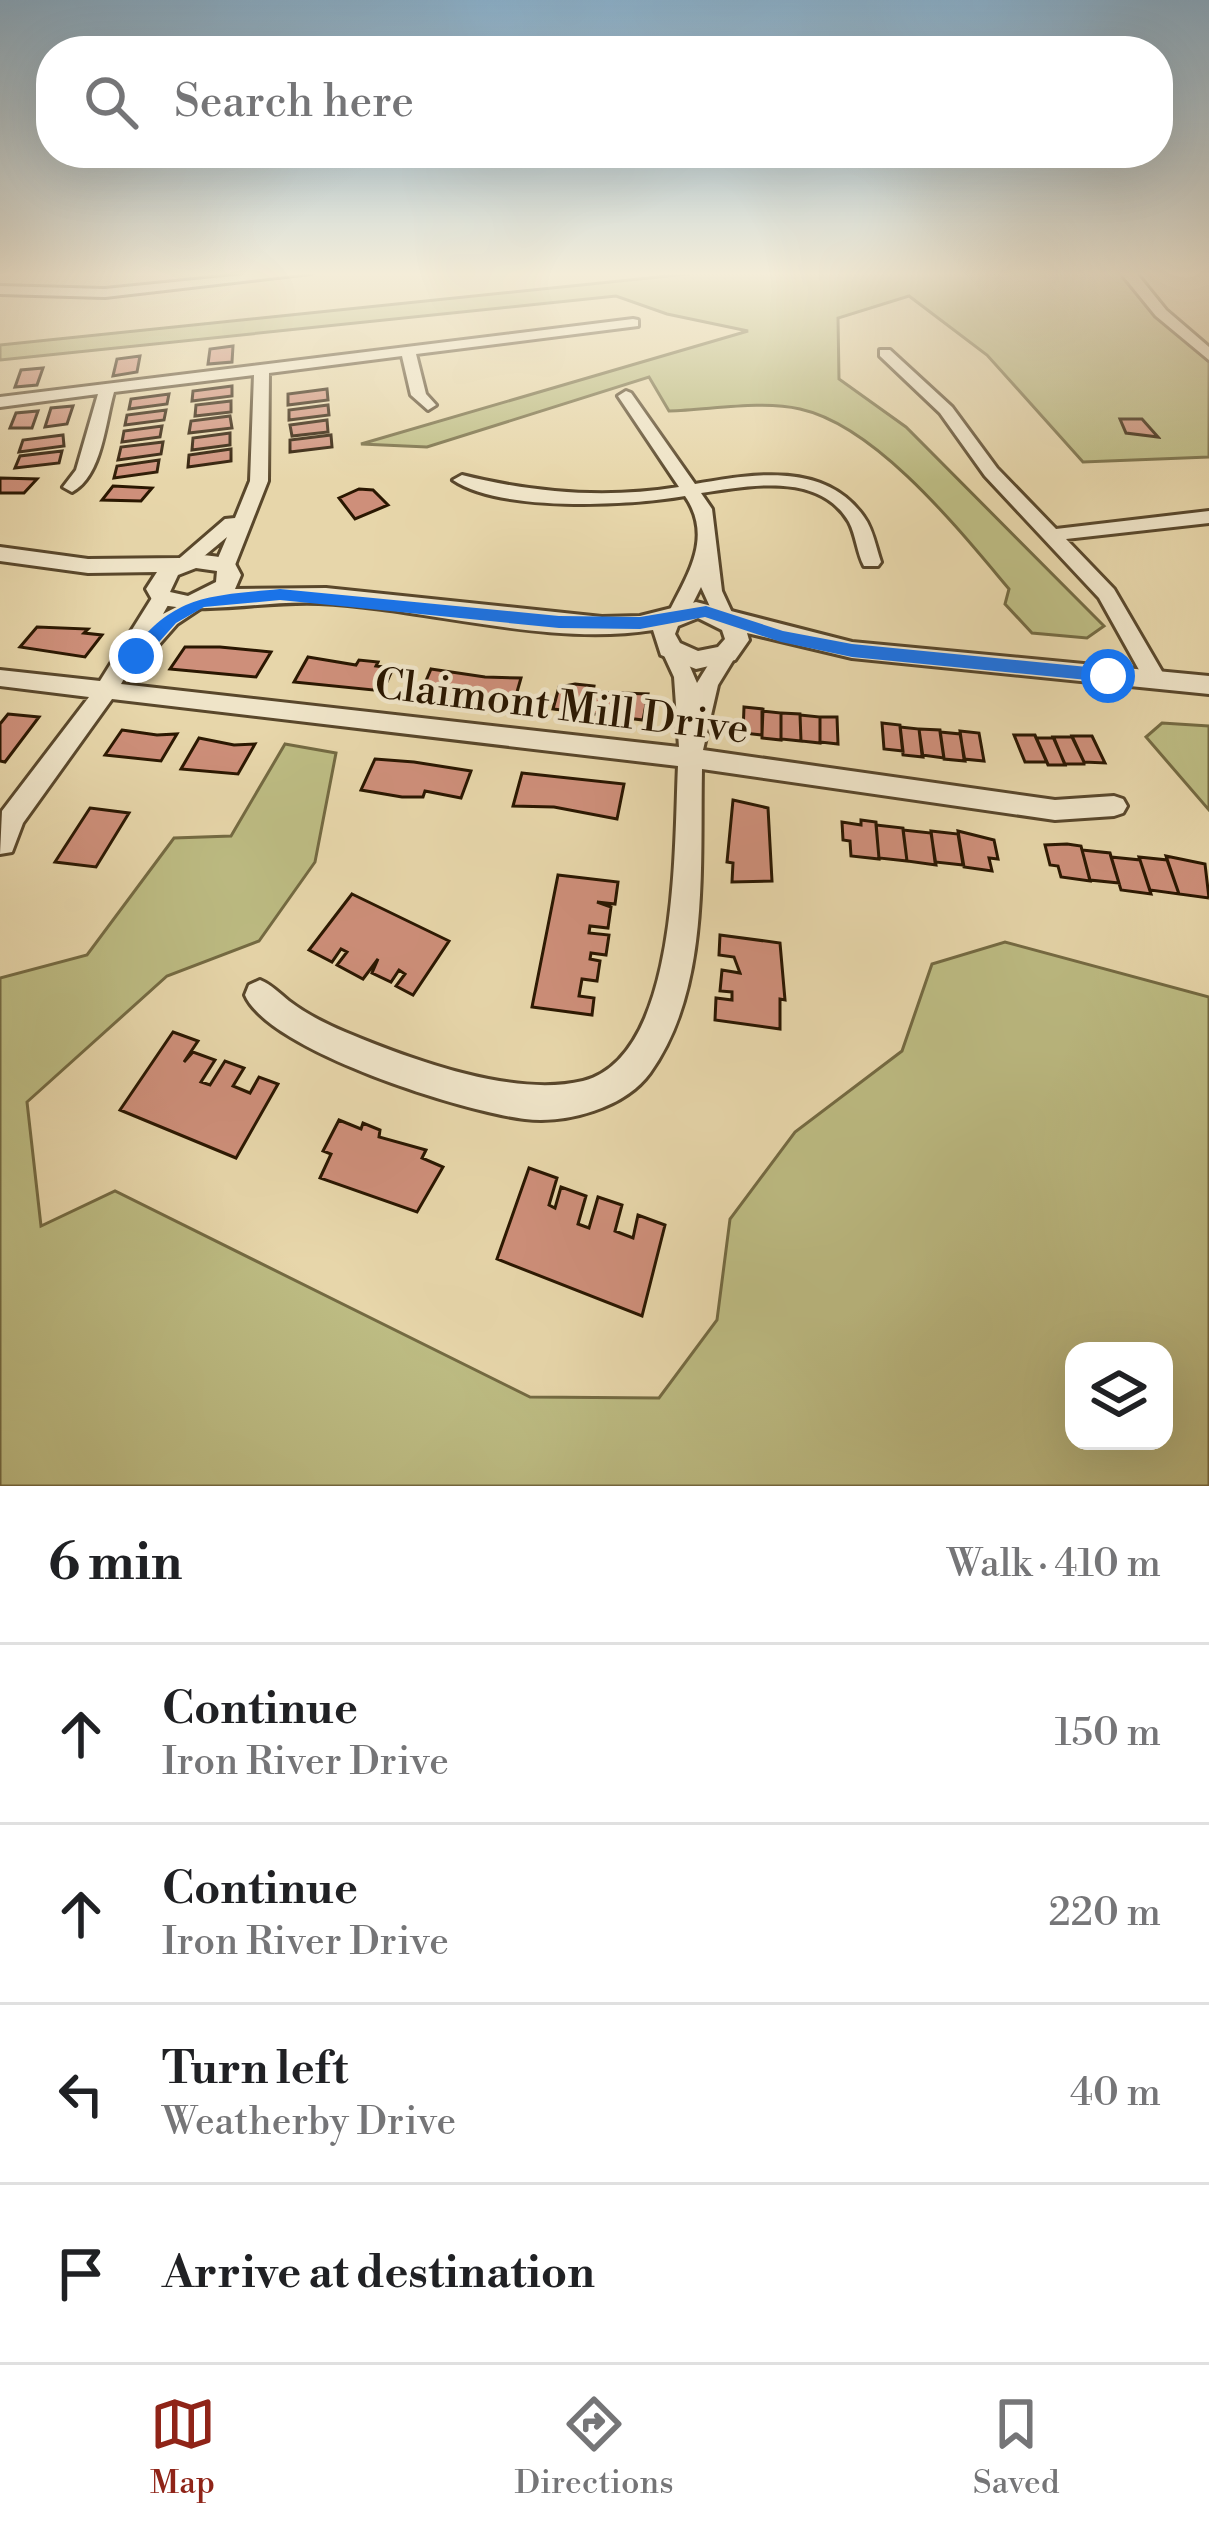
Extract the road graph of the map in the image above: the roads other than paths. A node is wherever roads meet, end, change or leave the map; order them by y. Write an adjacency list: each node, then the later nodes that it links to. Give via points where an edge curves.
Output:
1 (488, 342): 2 (street)
2 (408, 353): 4 (street); 8 (street)
3 (885, 353): 14 (street, via 946,410)
4 (262, 370): 5 (street); 12 (street, via 259,482)
5 (107, 389): 7 (street); 10 (street)
6 (626, 396): 11 (street)
7 (0, 402)
8 (428, 405)
9 (462, 480): 11 (street, via 611,499)
10 (72, 487)
11 (691, 488): 16 (street, via 703,509); 17 (street, via 759,477 812,487 843,506 867,540)
12 (244, 516): 18 (street); 20 (street)
13 (1209, 517): 14 (street)
14 (1051, 535): 32 (street, via 1117,607)
15 (0, 554): 19 (street)
16 (706, 557): 24 (street); 25 (street)
17 (871, 562)
18 (182, 564): 19 (street); 20 (street); 22 (street, via 159,583)
19 (88, 566): 22 (street)
20 (227, 568): 21 (street); 23 (street, via 226,586)
21 (280, 595): 23 (street); 26 (street)
22 (160, 597): 23 (street); 30 (street)
23 (203, 601): 30 (street, via 170,619)
24 (676, 615): 25 (street, via 696,610); 26 (street); 27 (street, via 663,634)
25 (725, 619): 28 (street); 29 (street, via 736,640)
26 (559, 622): 27 (street)
27 (671, 650): 29 (street, via 696,660); 35 (street, via 684,672)
28 (852, 650): 29 (street); 32 (street)
29 (728, 653): 35 (street, via 707,685)
30 (124, 664): 34 (street)
31 (0, 678): 34 (street, Claimont Mill Drive)
32 (1156, 680): 33 (street)
33 (1209, 685)
34 (104, 693): 35 (street, Claimont Mill Drive); 37 (street, via 10,819)
35 (690, 749): 36 (street, Claimont Mill Drive, via 1055,811); 38 (street, via 671,1008 646,1056 624,1077 561,1103 505,1103 300,1030)
36 (1114, 806)
37 (3, 844)
38 (260, 995)

